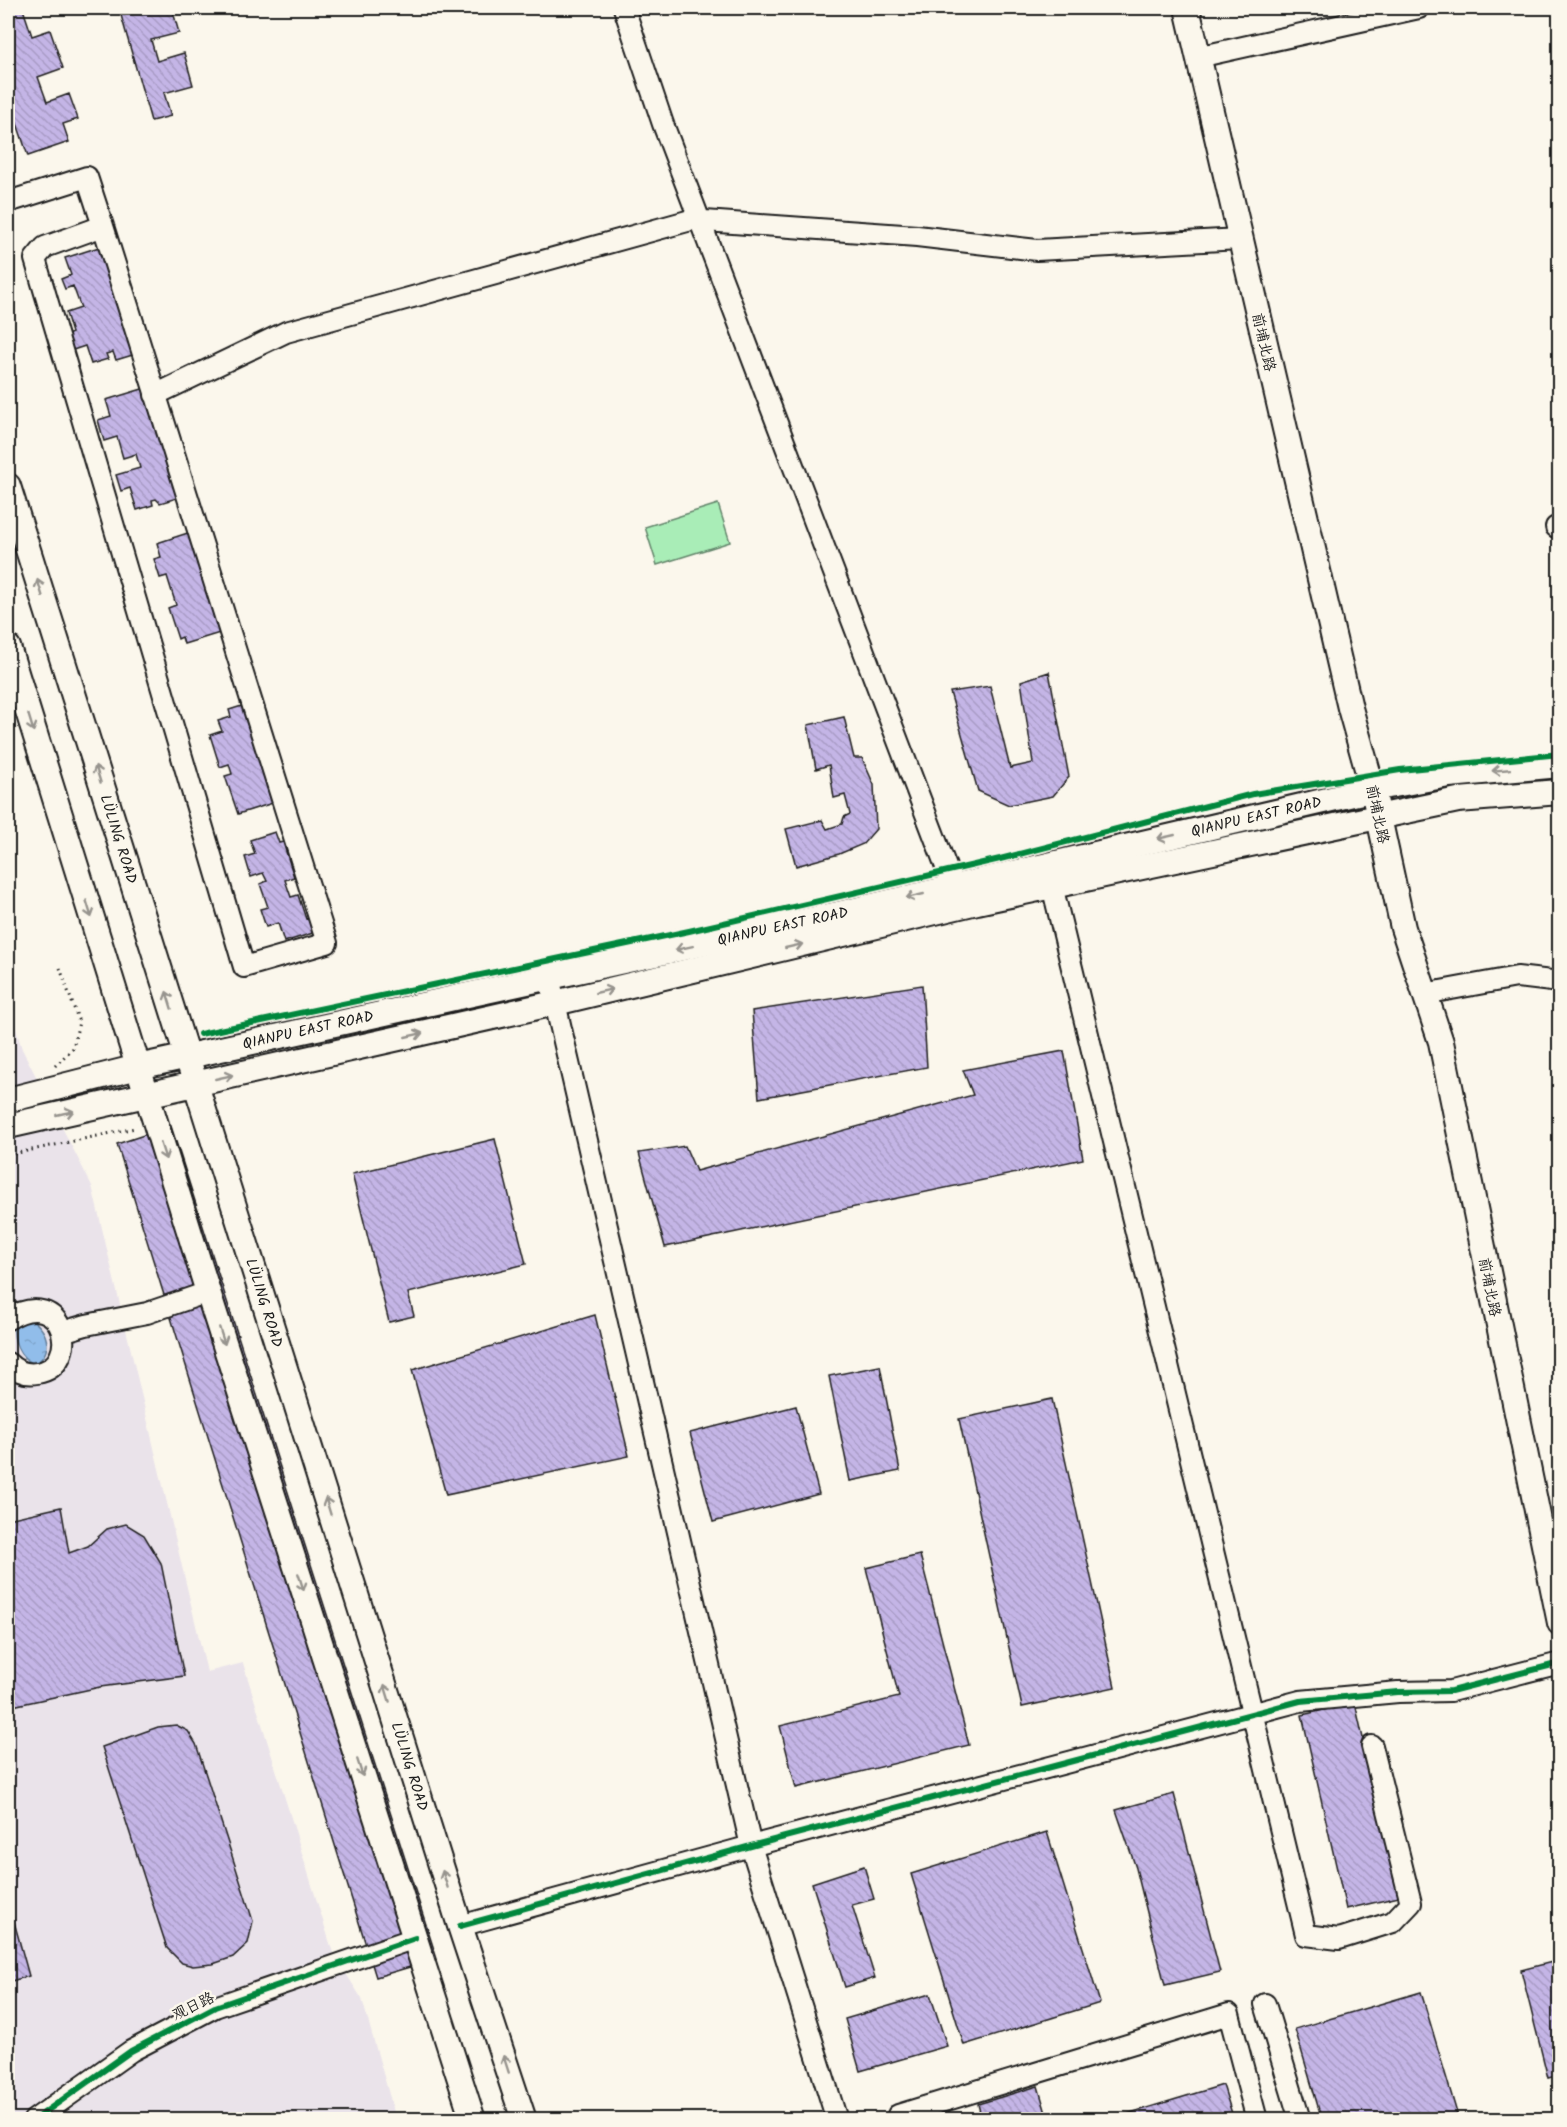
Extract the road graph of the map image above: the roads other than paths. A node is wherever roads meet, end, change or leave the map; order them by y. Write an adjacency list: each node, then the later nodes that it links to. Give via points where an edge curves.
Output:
1 (624, 8): 6 (street)
2 (1187, 8): 4 (main road, 前埔北路)
3 (1419, 8): 4 (street)
4 (1198, 57): 8 (main road, 前埔北路)
5 (8, 202): 7 (street, via 87,177)
6 (700, 221): 8 (street, via 917,236 1036,250); 9 (street, via 691,220 286,332); 17 (street)
7 (103, 226): 9 (street); 9 (street, via 45,247 35,259 244,967 327,943)
8 (1240, 239): 13 (main road, 前埔北路, via 1350,708)
9 (156, 395)
10 (8, 486): 22 (main road, LÜLING ROAD, one-way to 10)
11 (8, 647): 23 (main road, one-way to 23)
12 (1560, 765): 13 (main road, QIANPU EAST ROAD, one-way to 13, via 1449,775)
13 (1373, 790): 15 (main road, 前埔北路); 16 (main road, QIANPU EAST ROAD, one-way to 16)
14 (1560, 792): 15 (main road, QIANPU EAST ROAD, via 1458,800)
15 (1377, 817): 16 (main road, QIANPU EAST ROAD); 20 (main road, 前埔北路, via 1403,928)
16 (1050, 875): 17 (main road, QIANPU EAST ROAD); 34 (street)
17 (958, 896): 18 (main road, QIANPU EAST ROAD, one-way to 18, via 838,914); 21 (main road, QIANPU EAST ROAD, one-way to 17)
18 (549, 977): 21 (street); 22 (main road, QIANPU EAST ROAD)
19 (1560, 982): 20 (street, via 1517,978)
20 (1424, 994): 32 (main road, 前埔北路, via 1441,1042)
21 (555, 1003): 24 (main road, QIANPU EAST ROAD, one-way to 21); 36 (street)
22 (187, 1056): 23 (main road, QIANPU EAST ROAD); 24 (main road, LÜLING ROAD)
23 (138, 1067): 25 (main road); 26 (main road, QIANPU EAST ROAD)
24 (195, 1084): 25 (main road, QIANPU EAST ROAD); 37 (main road, LÜLING ROAD, one-way to 24)
25 (147, 1095): 27 (main road, QIANPU EAST ROAD, one-way to 25); 28 (main road, one-way to 28)
26 (8, 1100)
27 (8, 1126)
28 (208, 1292): 30 (street, via 147,1313); 38 (main road, one-way to 38)
29 (8, 1319): 30 (street, via 21,1311 40,1310 57,1322)
30 (62, 1332): 31 (street, via 64,1343 58,1360 43,1372 24,1373)
31 (8, 1363)
32 (1560, 1623)
33 (1560, 1663): 34 (street, via 1451,1691 1300,1701)
34 (1252, 1714): 35 (street, via 1305,1935 1339,1939 1393,1922 1411,1903); 36 (street)
35 (1372, 1746)
36 (751, 1846): 37 (street); 43 (street)
37 (460, 1926): 42 (main road, LÜLING ROAD, one-way to 37)
38 (415, 1938): 40 (street, 观日路, via 215,2007 131,2051); 41 (main road)
39 (1265, 2004): 46 (street)
40 (34, 2120)
41 (473, 2120)
42 (524, 2120)
43 (837, 2120)
44 (899, 2120): 45 (street, via 898,2115 1229,2014)
45 (1257, 2120)
46 (1300, 2120)

